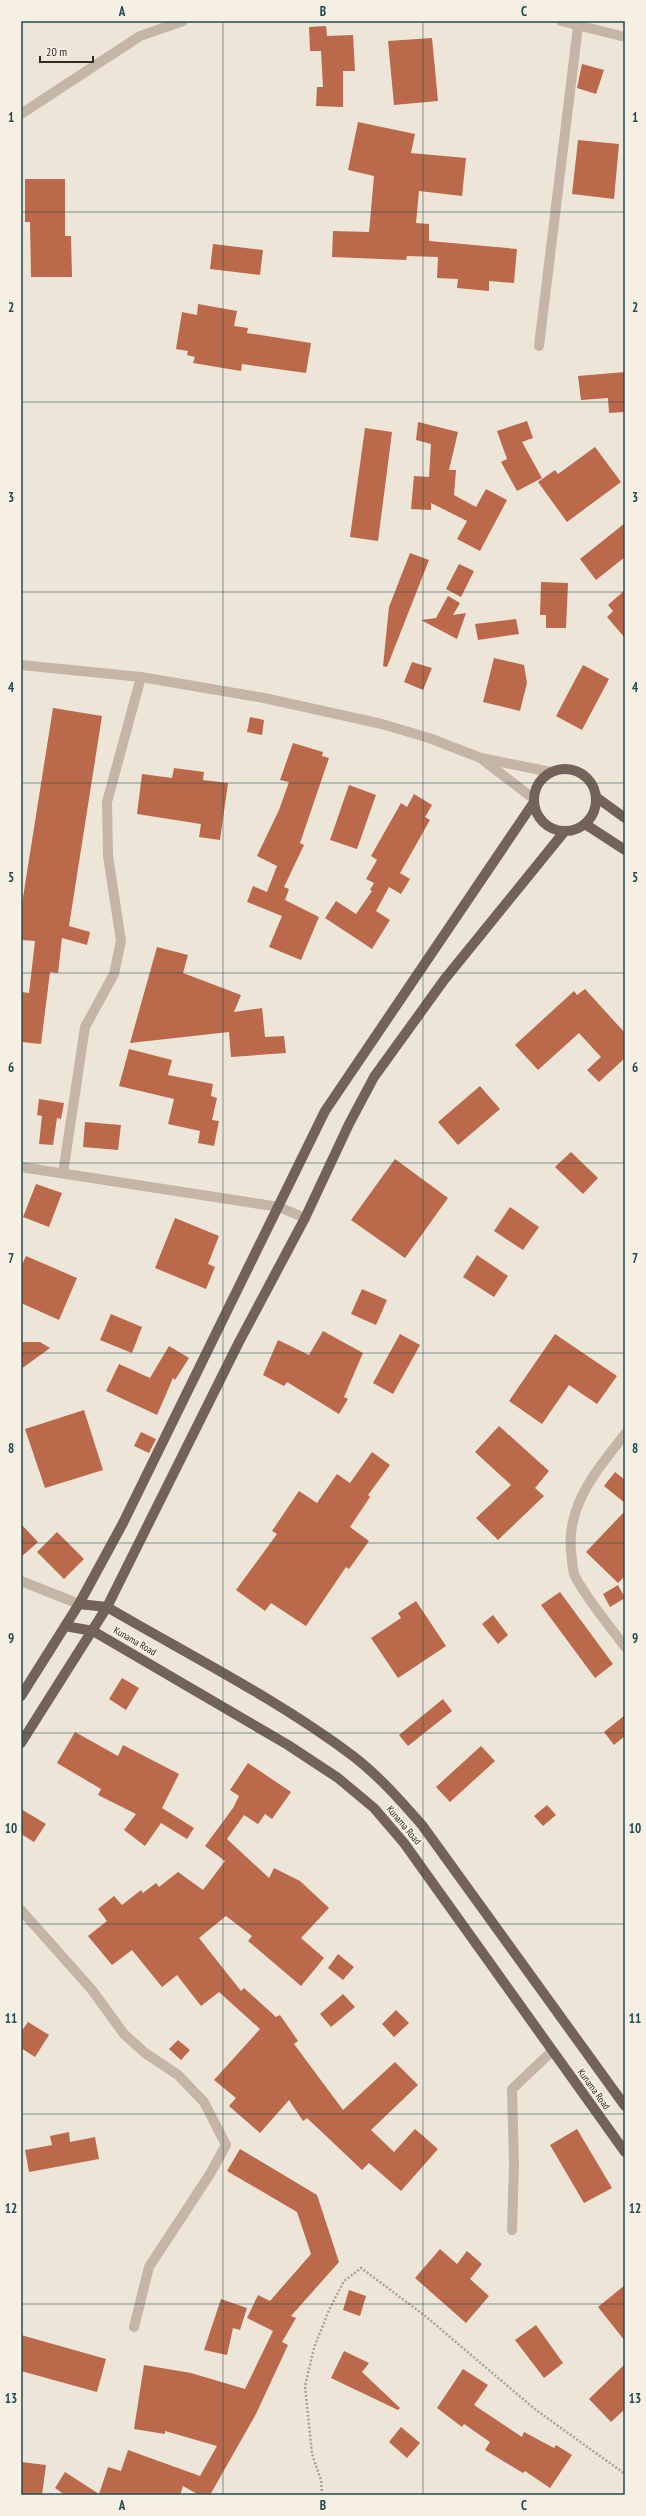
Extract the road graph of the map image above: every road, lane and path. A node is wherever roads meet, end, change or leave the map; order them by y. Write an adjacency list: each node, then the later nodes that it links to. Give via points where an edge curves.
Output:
1 (183, 21): 5 (street, via 140,36)
2 (561, 21): 3 (street)
3 (578, 26): 4 (street); 6 (street)
4 (625, 37)
5 (21, 114)
6 (539, 346)
7 (21, 665): 8 (street)
8 (141, 677): 9 (street, via 264,698 382,724 429,738); 18 (street, via 106,802 108,856 121,941 114,974 85,1028)
9 (481, 758): 10 (street); 12 (street)
10 (551, 772): 11 (main road, via 566,769 580,773 591,783); 12 (main road, via 537,786)
11 (596, 797): 13 (main road); 14 (main road, via 594,812)
12 (534, 801): 15 (main road, via 537,814 543,823); 19 (main road, via 390,1011 325,1111)
13 (625, 818)
14 (585, 824): 15 (main road); 16 (main road)
15 (564, 832): 20 (main road, via 439,986 374,1077)
16 (625, 850)
17 (21, 1167): 18 (street)
18 (63, 1173): 19 (street)
19 (279, 1207): 20 (street); 23 (main road, via 152,1467)
20 (305, 1218): 24 (main road, via 239,1342)
21 (625, 1434): 27 (street, via 589,1480 573,1517 569,1546 574,1573)
22 (21, 1581): 23 (street)
23 (79, 1604): 24 (main road, Kunama Road); 25 (main road)
24 (107, 1607): 26 (main road); 32 (main road, Kunama Road, via 309,1725 354,1757 391,1789 426,1831)
25 (65, 1626): 26 (main road, Kunama Road); 28 (main road)
26 (93, 1631): 29 (main road); 31 (main road, Kunama Road, via 288,1746 338,1778 374,1808 404,1844)
27 (625, 1646)
28 (21, 1696)
29 (21, 1742)
30 (21, 1910): 35 (street, via 92,1990 124,2034 145,2053 178,2075 204,2102 226,2145 149,2267)
31 (552, 2052): 33 (main road, Kunama Road); 34 (street, via 512,2089)
32 (625, 2106)
33 (625, 2152)
34 (512, 2230)
35 (134, 2327)
36 (625, 2474): 37 (path, via 536,2410 424,2315 361,2268 344,2281 329,2310 314,2348 305,2386 312,2454 321,2480)
37 (322, 2495)

